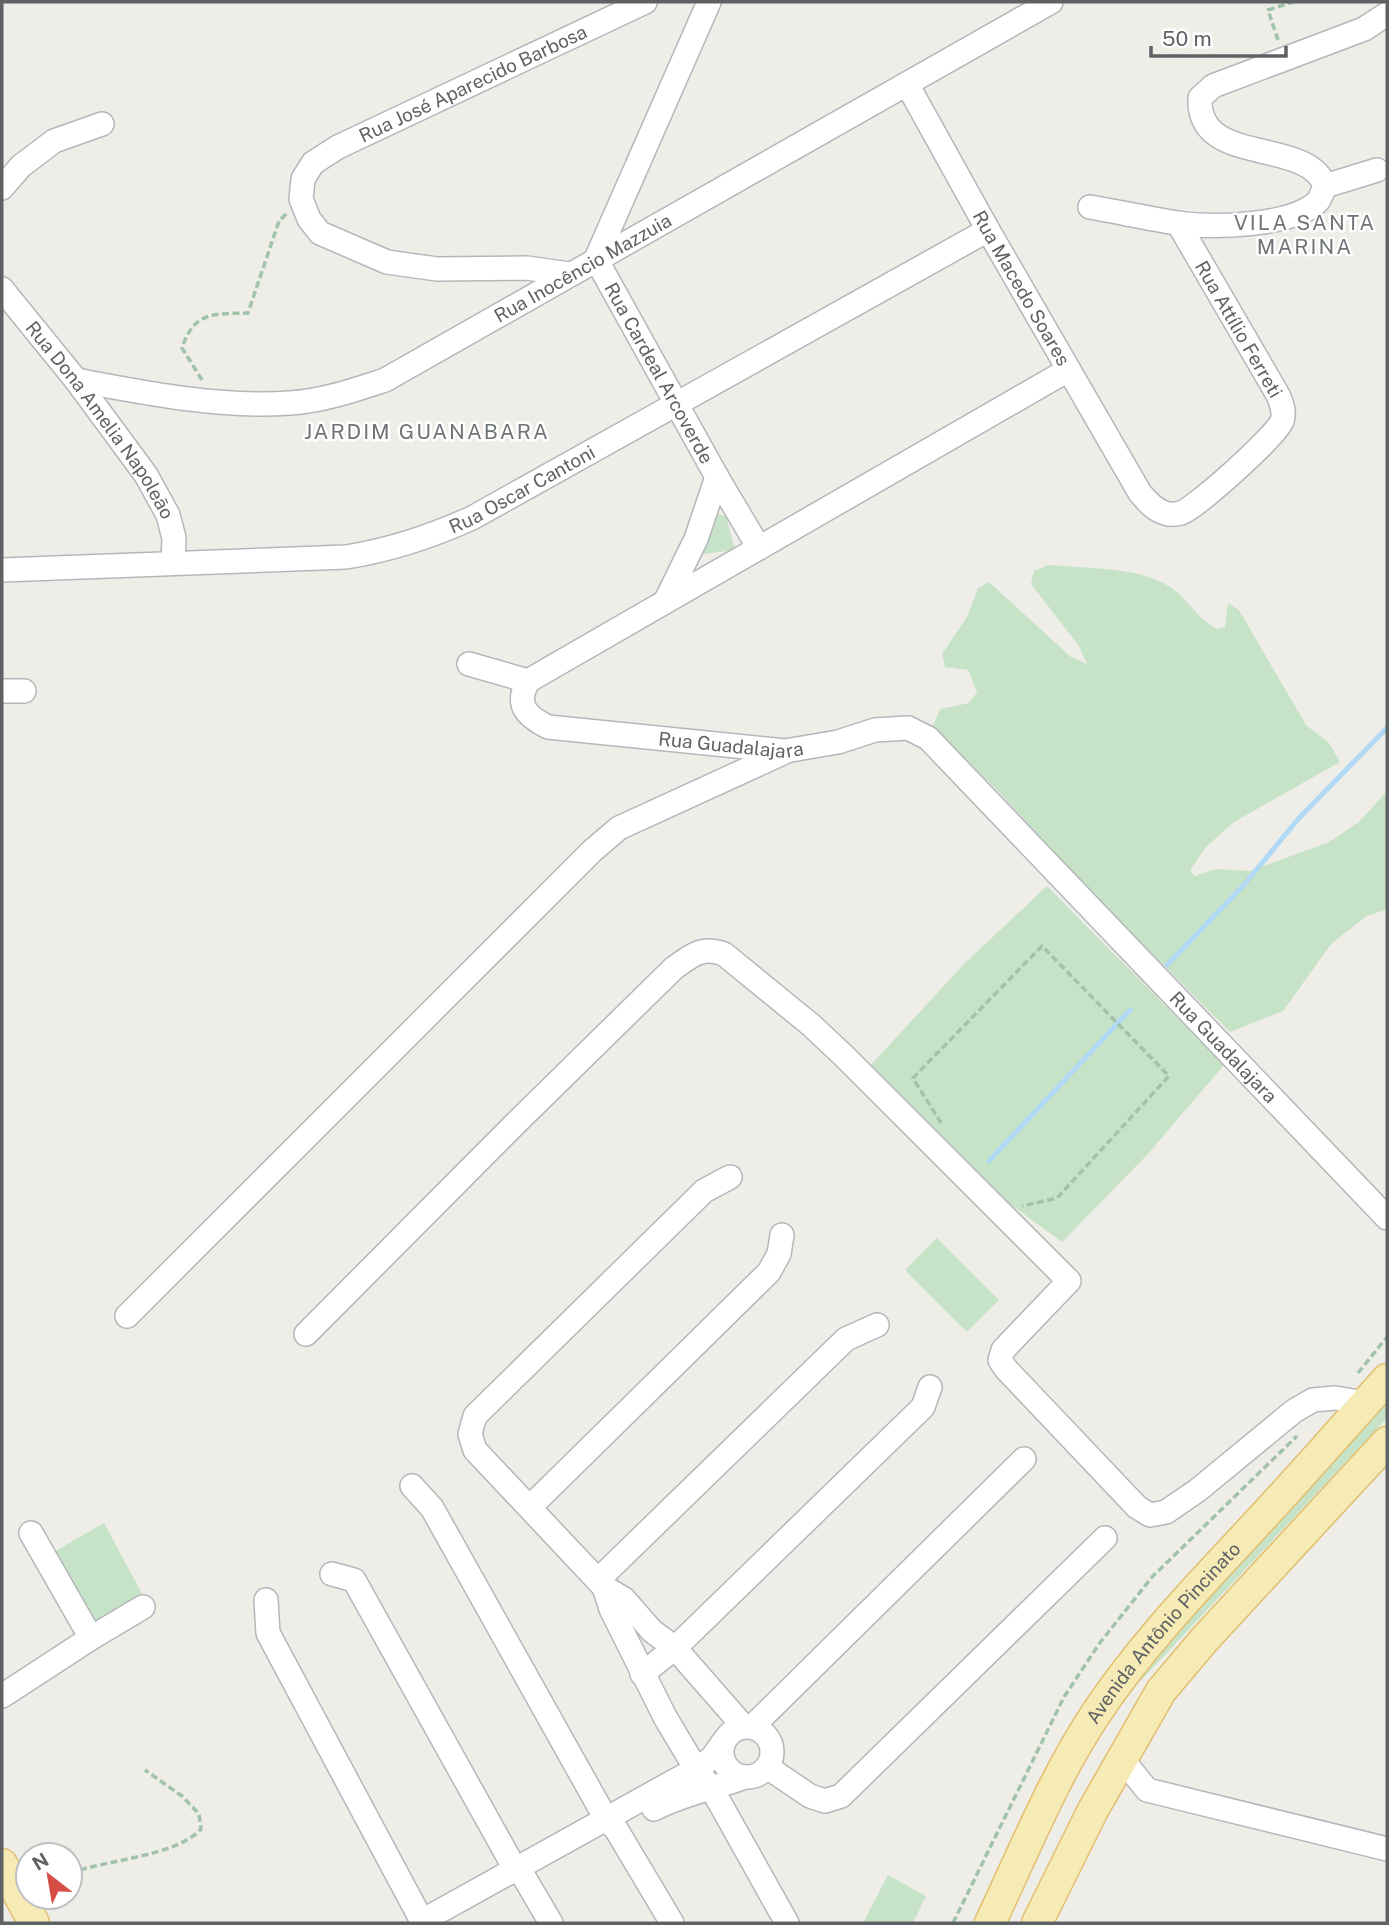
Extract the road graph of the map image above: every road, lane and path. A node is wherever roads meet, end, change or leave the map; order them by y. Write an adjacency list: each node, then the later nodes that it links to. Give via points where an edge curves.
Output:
1 (645, 2): 13 (street, Rua José Aparecido Barbosa, via 338,147 313,163 303,179)
2 (709, 2): 17 (street)
3 (1051, 2): 5 (street, Rua Inocêncio Mazzuia)
4 (1293, 2): 7 (path, via 1268,10)
5 (1016, 10): 8 (street, Rua Inocêncio Mazzuia)
6 (1387, 14): 7 (street, via 1364,29)
7 (1284, 59): 11 (street, via 1213,86 1200,99 1199,111 1205,125 1219,137 1303,163 1320,174)
8 (907, 83): 16 (street, Rua Macedo Soares); 17 (street, Rua Inocêncio Mazzuia)
9 (102, 124): 12 (street, via 54,141 21,166)
10 (1377, 170): 11 (street)
11 (1325, 186): 15 (street, via 1320,199 1281,219 1236,225)
12 (2, 188)
13 (301, 199): 18 (street, via 320,233 387,262 437,269 527,268); 22 (path, via 279,220 248,313 204,317 187,332 182,348 203,383)
14 (1090, 206): 15 (street)
15 (1178, 223): 25 (street, Rua Attílio Ferreti, via 1284,409 1282,422 1270,437 1198,503 1180,513 1166,514)
16 (988, 230): 20 (street, Rua Macedo Soares); 23 (street, Rua Oscar Cantoni)
17 (596, 258): 18 (street, Rua Inocêncio Mazzuia); 23 (street, Rua Cardeal Arcoverde)
18 (569, 274): 22 (street, Rua Inocêncio Mazzuia, via 384,380 339,395 292,403 231,404)
19 (2, 289): 21 (street, Rua Dona Amelia Napoleão)
20 (1068, 370): 25 (street, Rua Macedo Soares); 26 (street)
21 (76, 380): 22 (street, Rua Inocêncio Mazzuia); 27 (street, Rua Dona Amelia Napoleão, via 157,495 174,538)
22 (201, 399)
23 (677, 404): 24 (street, Rua Cardeal Arcoverde); 27 (street, Rua Oscar Cantoni, via 436,535 346,557)
24 (717, 477): 26 (street, Rua Cardeal Arcoverde); 29 (street, Rua Cardeal Arcoverde, via 696,539)
25 (1140, 493)
26 (759, 548): 29 (street)
27 (173, 563): 28 (street, Rua Oscar Cantoni)
28 (2, 570)
29 (666, 600): 31 (street)
30 (469, 664): 31 (street)
31 (528, 681): 32 (street, Rua Guadalajara, via 522,693 524,708 548,727)
32 (785, 751): 36 (street, Rua Guadalajara, via 875,730 908,728 928,738); 38 (street, via 619,828 592,851)
33 (946, 1131): 35 (path, via 913,1078 1042,946 1170,1076 1057,1198)
34 (730, 1177): 47 (street, via 704,1191 475,1416 470,1434 475,1450)
35 (1000, 1211): 40 (street, via 811,1025 724,954 711,949 674,968); 43 (street, via 1069,1281 1003,1350 1000,1360 1150,1515 1166,1512 1198,1490 1313,1400)
36 (1387, 1218)
37 (782, 1235): 47 (street, via 769,1272)
38 (127, 1315)
39 (877, 1325): 51 (street, via 846,1339)
40 (306, 1334)
41 (1387, 1379): 43 (main road, Avenida Antônio Pincinato)
42 (930, 1387): 55 (street, via 923,1408)
43 (1365, 1403): 58 (main road, Avenida Antônio Pincinato, via 1182,1603)
44 (1387, 1442): 61 (main road, Avenida Antônio Pincinato, via 1161,1691)
45 (1024, 1459): 59 (street)
46 (412, 1486): 67 (street, via 432,1508)
47 (530, 1507): 51 (street)
48 (31, 1533): 54 (street)
49 (1105, 1538): 62 (street, via 841,1796 825,1801 810,1796)
50 (332, 1574): 72 (street, via 354,1580)
51 (602, 1583): 55 (street); 56 (street)
52 (266, 1600): 74 (street, via 268,1633)
53 (143, 1607): 54 (street)
54 (91, 1638): 57 (street)
55 (675, 1648): 56 (street); 59 (street)
56 (642, 1674): 63 (street)
57 (2, 1696)
58 (1094, 1716): 61 (main road); 69 (main road, Avenida Antônio Pincinato, via 1053,1788)
59 (748, 1727): 60 (street, via 729,1734); 62 (street, via 760,1730 770,1743)
60 (724, 1741): 63 (street, via 712,1758); 65 (street, via 725,1765)
61 (1123, 1760): 68 (street, via 1147,1790); 73 (main road, Avenida Antônio Pincinato)
62 (767, 1767): 65 (street)
63 (696, 1769): 66 (street); 67 (street)
64 (145, 1770): 71 (path, via 191,1805 199,1814 201,1829 194,1837 154,1853)
65 (745, 1777): 66 (street)
66 (712, 1789): 67 (street, via 678,1796); 79 (street)
67 (611, 1824): 72 (street); 78 (street)
68 (1387, 1849)
69 (1025, 1851): 73 (main road, via 1044,1863 1048,1877); 80 (main road, Avenida Antônio Pincinato)
70 (2, 1864): 75 (main road)
71 (84, 1868)
72 (520, 1873): 74 (street); 76 (street); 77 (street)
73 (1040, 1916)
74 (423, 1922)
75 (34, 1923)
76 (451, 1923)
77 (551, 1923)
78 (672, 1923)
79 (787, 1923)
80 (990, 1923)

